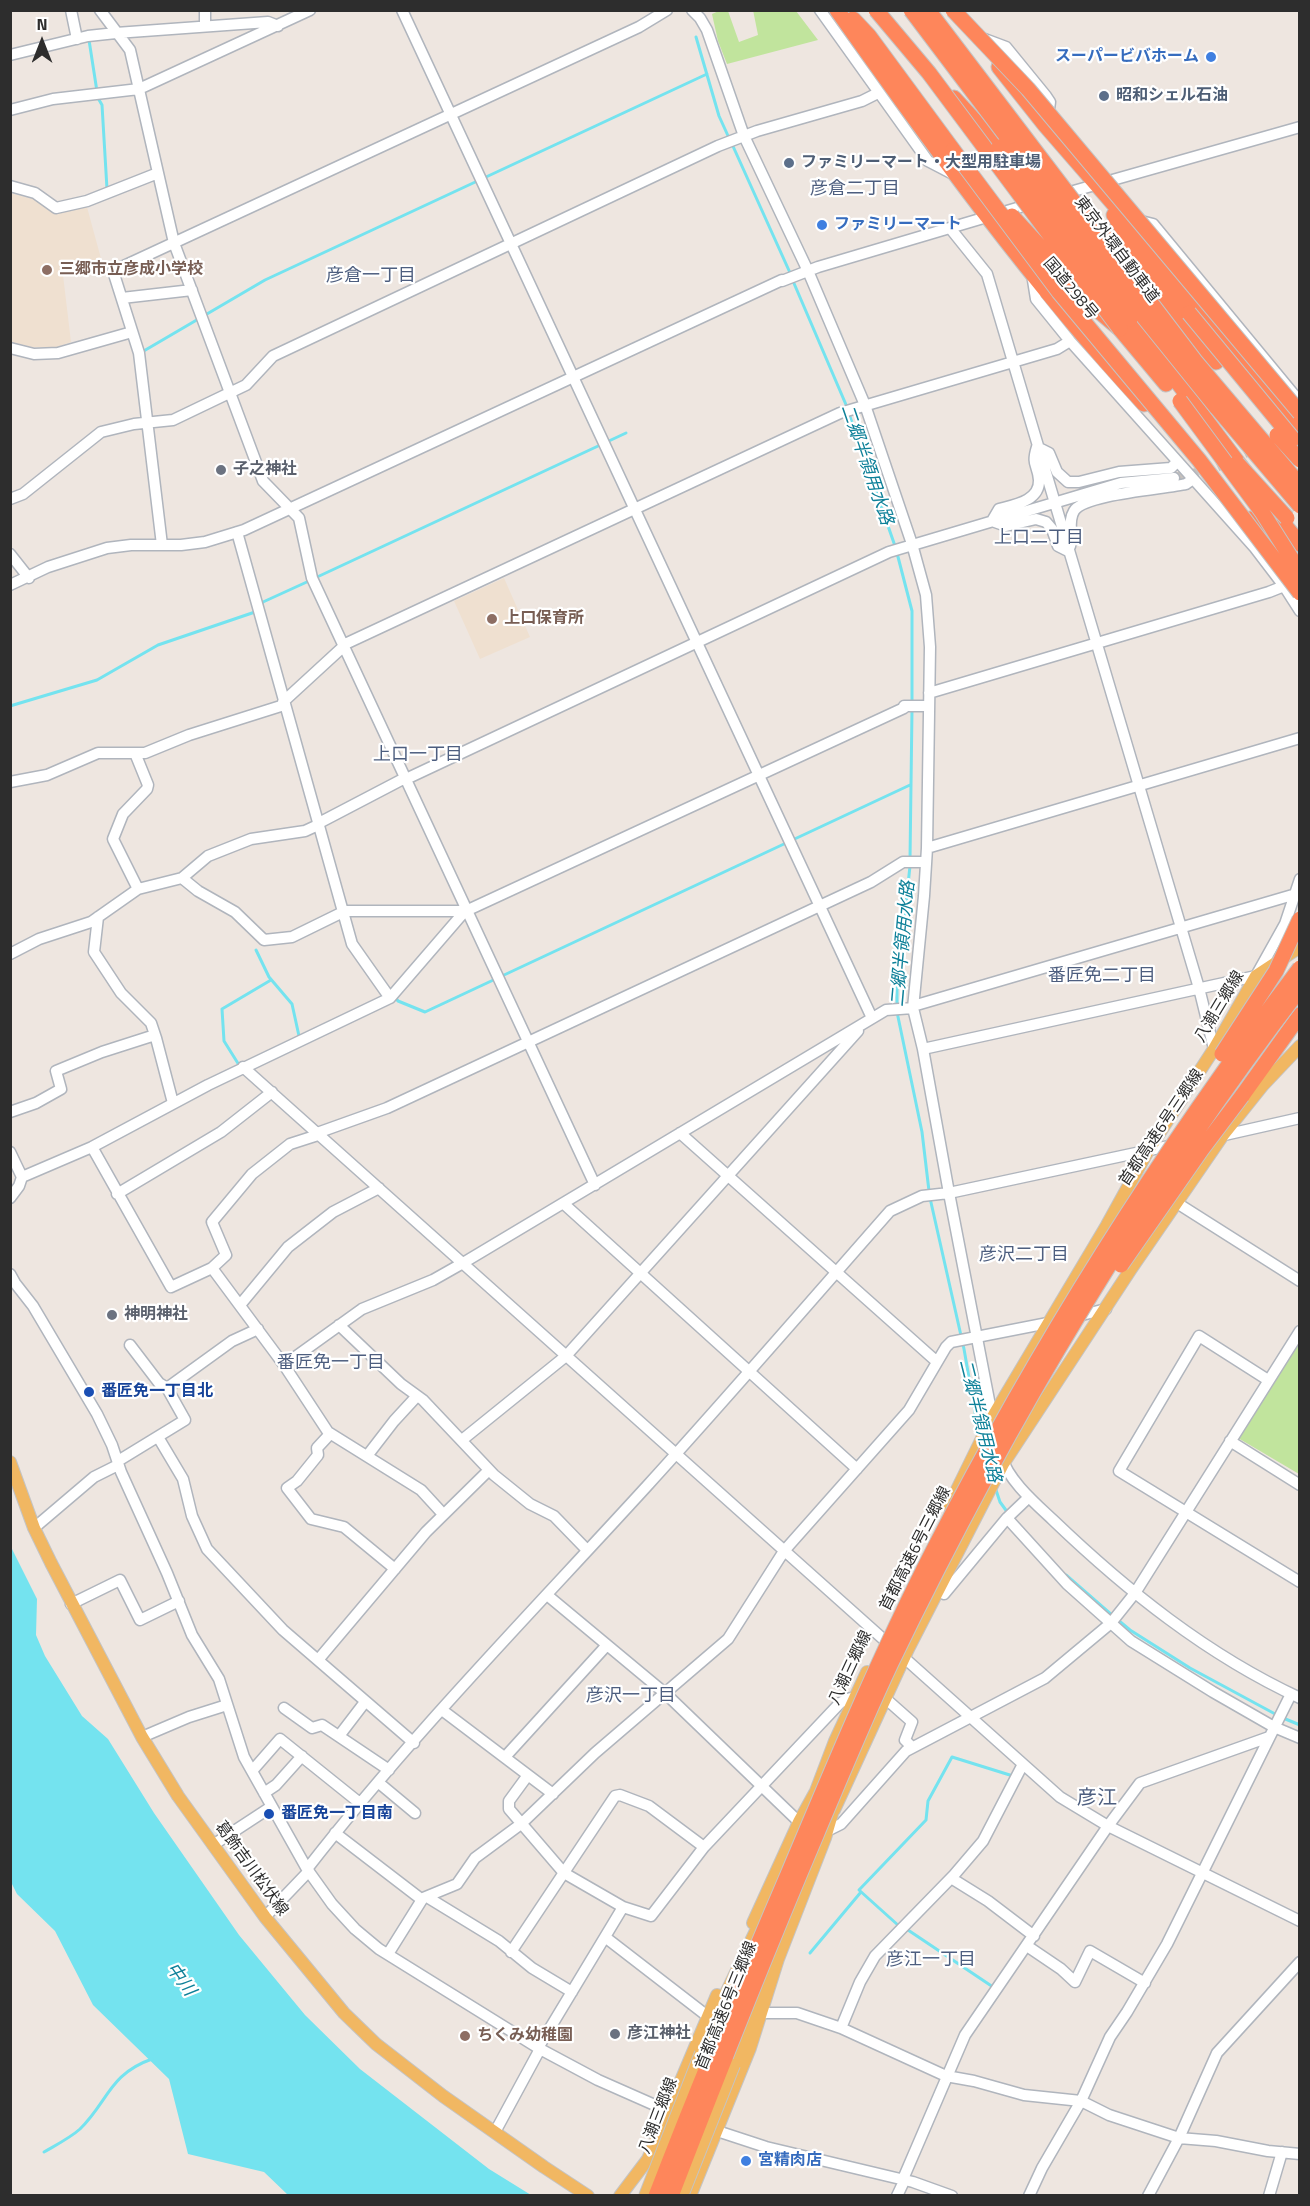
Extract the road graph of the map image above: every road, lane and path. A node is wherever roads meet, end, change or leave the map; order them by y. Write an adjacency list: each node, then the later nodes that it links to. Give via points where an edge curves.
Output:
1 (71, 10): 18 (street)
2 (100, 10): 17 (street)
3 (204, 10): 15 (street)
4 (310, 10): 16 (street)
5 (402, 10): 23 (street)
6 (667, 10): 23 (street, via 639,27)
7 (692, 10): 25 (street, via 712,42)
8 (820, 10): 21 (street)
9 (837, 10): 28 (highway, 国道298号)
10 (845, 10): 26 (highway)
11 (876, 10): 41 (highway, bridge, via 929,72)
12 (911, 10): 63 (highway, 東京外環自動車道, bridge, via 1134,305)
13 (928, 10): 31 (highway, 東京外環自動車道, bridge)
14 (954, 10): 30 (highway); 51 (highway, bridge, via 1028,89)
15 (206, 26): 16 (street, via 268,22); 17 (street)
16 (278, 26): 20 (street)
17 (116, 33): 18 (street); 20 (street, via 129,50)
18 (77, 39): 19 (street)
19 (10, 55)
20 (139, 89): 22 (street, via 53,99); 27 (street)
21 (878, 93): 25 (street); 28 (street, via 928,160)
22 (10, 110)
23 (451, 113): 35 (street); 36 (street)
24 (1299, 127): 30 (street)
25 (744, 136): 36 (street); 37 (street)
26 (955, 149): 41 (highway, bridge, via 1094,307); 78 (highway, bridge, via 1040,267 1199,460)
27 (158, 173): 29 (street, via 87,201 56,208 35,193); 35 (street)
28 (954, 174): 32 (highway, 国道298号)
29 (10, 186)
30 (1098, 187): 32 (street); 33 (highway); 55 (highway, bridge, via 1124,232)
31 (1081, 212): 56 (highway, bridge, via 1164,300); 60 (highway, 東京外環自動車道, bridge, via 1195,361)
32 (988, 216): 34 (street); 38 (highway, 国道298号)
33 (1125, 217): 49 (street, via 1153,224); 53 (highway)
34 (950, 228): 37 (street); 45 (street, via 987,274)
35 (174, 243): 39 (street); 40 (street, via 113,271)
36 (512, 244): 46 (street); 47 (street, via 273,356 246,385)
37 (808, 271): 46 (street); 50 (street)
38 (1031, 272): 43 (street, via 1036,299); 74 (highway, 国道298号, via 1129,388)
39 (192, 290): 40 (street); 47 (street)
40 (122, 298): 42 (street)
41 (1125, 324): 48 (highway); 70 (highway)
42 (132, 332): 44 (street, via 58,353 34,354); 52 (street, via 139,353)
43 (1070, 341): 45 (street, via 1057,349); 57 (street)
44 (10, 348)
45 (1012, 362): 50 (street); 54 (street)
46 (574, 377): 64 (street); 65 (street)
47 (231, 393): 52 (street, via 172,420); 64 (street, via 263,481)
48 (1180, 400): 68 (highway, bridge); 74 (highway, bridge, via 1262,512)
49 (1299, 401)
50 (865, 405): 65 (street, via 840,413); 69 (street)
51 (1299, 413)
52 (147, 423): 61 (street, via 101,432 23,494); 71 (street)
53 (1299, 427)
54 (1037, 447): 57 (street, via 1049,453 1057,472 1068,482 1119,472 1171,468); 62 (street); 66 (street, via 1033,459 1039,480 1037,490 1022,502 999,509)
55 (1299, 447)
56 (1299, 460)
57 (1177, 462): 59 (street)
58 (1174, 478): 62 (street, via 1121,483)
59 (1193, 479): 72 (street, via 1186,484 1127,492 1078,507 1071,517 1073,541); 77 (street)
60 (1299, 485)
61 (10, 499)
62 (1053, 502): 66 (street); 72 (street)
63 (1299, 506)
64 (291, 509): 67 (street); 82 (street, via 299,518 312,578)
65 (636, 510): 80 (street); 82 (street)
66 (992, 521): 69 (street); 72 (street, via 1006,526 1036,519 1046,522 1058,546)
67 (237, 532): 71 (street, via 205,542); 84 (street)
68 (1299, 532)
69 (912, 544): 80 (street); 83 (street, via 929,618)
70 (1299, 544)
71 (162, 545): 75 (street, via 95,551)
72 (1068, 551): 81 (street)
73 (10, 554): 75 (street)
74 (1299, 572)
75 (29, 578): 76 (street)
76 (10, 585)
77 (1284, 586): 79 (street); 81 (street)
78 (1299, 593)
79 (1299, 611)
80 (697, 642): 88 (street); 89 (street)
81 (1096, 643): 83 (street); 91 (street)
82 (343, 646): 84 (street); 89 (street)
83 (929, 693): 85 (street)
84 (284, 704): 87 (street, via 145,753); 92 (street)
85 (930, 706): 88 (street, via 904,707); 93 (street)
86 (1299, 738): 91 (street)
87 (135, 753): 90 (street, via 99,753 46,775); 97 (street, via 147,789 123,814 113,839)
88 (760, 776): 99 (street); 100 (street)
89 (405, 778): 92 (street); 100 (street)
90 (10, 782)
91 (1138, 786): 93 (street); 104 (street)
92 (318, 825): 95 (street, via 304,831 251,839 208,856); 101 (street)
93 (927, 848): 94 (street)
94 (926, 862): 99 (street, via 903,862); 112 (street)
95 (182, 878): 97 (street); 101 (street, via 235,912 264,940 292,937)
96 (1299, 879): 98 (street)
97 (138, 889): 102 (street)
98 (1296, 894): 104 (street); 108 (street, via 1285,924)
99 (820, 906): 114 (street); 117 (street)
100 (467, 911): 101 (street); 111 (street); 117 (street)
101 (343, 912): 111 (street, via 352,944)
102 (98, 917): 106 (street); 116 (street, via 94,952 126,1000 151,1023)
103 (1299, 919): 142 (highway, bridge, via 1263,993 1176,1124)
104 (1180, 928): 109 (street); 112 (street)
105 (1299, 948): 108 (main road, 八潮三郷線); 110 (main road, 八潮三郷線, via 1290,967 1290,975)
106 (10, 954)
107 (1299, 968): 142 (highway, 首都高速6号三郷線, bridge, via 1239,1047)
108 (1256, 976): 109 (street); 120 (main road, 八潮三郷線)
109 (1199, 988): 119 (street); 120 (street)
110 (1299, 988): 165 (highway, 首都高速6号三郷線, bridge, via 1180,1155)
111 (390, 998): 121 (street)
112 (913, 1007): 114 (street, via 890,1008); 119 (street)
113 (1299, 1015): 123 (highway)
114 (871, 1019): 127 (street); 133 (street)
115 (1299, 1032): 123 (highway)
116 (155, 1035): 124 (street); 125 (street, via 56,1071 61,1089)
117 (528, 1042): 128 (street, via 387,1108); 135 (street)
118 (1299, 1046): 129 (main road)
119 (923, 1049): 137 (street)
120 (1214, 1049): 131 (main road, 八潮三郷線)
121 (243, 1067): 122 (street); 124 (street)
122 (272, 1092): 128 (street); 138 (street, via 221,1132)
123 (1242, 1096): 165 (highway, bridge)
124 (173, 1103): 130 (street)
125 (10, 1112)
126 (1299, 1118): 129 (street)
127 (680, 1132): 133 (street); 135 (street)
128 (317, 1134): 136 (street); 144 (street, via 290,1144 252,1174 212,1222 226,1255)
129 (1223, 1135): 131 (street); 140 (main road)
130 (92, 1147): 134 (street); 138 (street)
131 (1149, 1149): 137 (street); 148 (main road, 八潮三郷線)
132 (10, 1152): 134 (street)
133 (728, 1175): 145 (street); 146 (street)
134 (22, 1177): 139 (street)
135 (595, 1185): 141 (street)
136 (379, 1188): 143 (street); 150 (street, via 343,1205 288,1247)
137 (949, 1193): 145 (street, via 925,1196 890,1211); 156 (street)
138 (117, 1194): 144 (street, via 171,1287)
139 (10, 1198)
140 (1177, 1203): 148 (street, via 1156,1202 1108,1271); 149 (street); 151 (main road)
141 (564, 1204): 143 (street); 146 (street)
142 (1126, 1213): 268 (highway, 首都高速6号三郷線, bridge, via 1003,1421 932,1554 860,1705)
143 (463, 1263): 153 (street, via 433,1280 362,1309); 158 (street)
144 (212, 1268): 150 (street)
145 (837, 1271): 159 (street); 161 (street)
146 (640, 1273): 158 (street); 161 (street)
147 (10, 1274): 174 (street, via 97,1414)
148 (1074, 1281): 152 (main road, 八潮三郷線)
149 (1299, 1281)
150 (240, 1305): 154 (street)
151 (1106, 1309): 152 (street); 175 (main road)
152 (1049, 1323): 156 (street); 166 (main road, 八潮三郷線)
153 (339, 1325): 160 (street); 164 (street)
154 (258, 1329): 160 (street); 163 (street, via 232,1341)
155 (1299, 1332): 162 (street)
156 (976, 1338): 159 (street, via 951,1342); 166 (street)
157 (130, 1345): 163 (street)
158 (566, 1356): 169 (street); 171 (street)
159 (936, 1361): 176 (street, via 909,1410)
160 (284, 1365): 167 (street)
161 (749, 1370): 171 (street); 176 (street)
162 (1268, 1380): 170 (street); 180 (street, via 1199,1336 1119,1471)
163 (167, 1388): 168 (street, via 186,1420)
164 (417, 1396): 169 (street); 172 (street)
165 (1028, 1401): 269 (highway, 首都高速6号三郷線, bridge, via 891,1664 783,1913)
166 (993, 1418): 175 (street); 187 (main road, 八潮三郷線)
167 (330, 1434): 172 (street); 186 (street, via 317,1448 318,1455 287,1488 311,1519 344,1527)
168 (158, 1437): 174 (street); 198 (street, via 183,1479 192,1516 207,1549 269,1616)
169 (462, 1440): 177 (street)
170 (1230, 1442): 178 (street); 180 (street)
171 (675, 1454): 184 (street); 185 (street)
172 (367, 1456): 181 (street, via 421,1490)
173 (10, 1462): 183 (main road, 葛飾吉川松伏線)
174 (118, 1463): 183 (street, via 94,1477); 192 (street)
175 (1003, 1464): 179 (street); 189 (main road)
176 (857, 1469): 185 (street)
177 (489, 1470): 181 (street); 184 (street, via 530,1504 554,1516)
178 (1299, 1485)
179 (1029, 1497): 182 (street); 190 (street)
180 (1185, 1513): 188 (street); 190 (street)
181 (443, 1514): 186 (street)
182 (1007, 1518): 189 (street, via 944,1594); 194 (street, via 1067,1584)
183 (34, 1528): 193 (main road, 葛飾吉川松伏線)
184 (588, 1550): 191 (street)
185 (784, 1551): 195 (street); 199 (street, via 728,1639)
186 (395, 1569): 198 (street)
187 (912, 1578): 189 (street, via 922,1573 936,1579); 195 (main road, 八潮三郷線)
188 (1299, 1582)
189 (938, 1590): 197 (main road)
190 (1135, 1593): 194 (street); 200 (street, via 1200,1641)
191 (547, 1595): 196 (street); 206 (street)
192 (179, 1601): 193 (street, via 140,1620 120,1580); 204 (street, via 192,1635 219,1679)
193 (71, 1604): 210 (main road, 葛飾吉川松伏線)
194 (1111, 1623): 207 (street, via 1045,1678); 208 (street, via 1131,1641)
195 (883, 1639): 197 (street); 201 (main road, 八潮三郷線)
196 (607, 1645): 199 (street); 215 (street)
197 (904, 1658): 202 (main road); 207 (street)
198 (318, 1660): 203 (street)
199 (666, 1694): 221 (street); 224 (street)
200 (1295, 1696): 208 (street, via 1285,1705)
201 (855, 1697): 202 (street, via 877,1706); 221 (street, via 840,1703); 223 (main road, 八潮三郷線)
202 (885, 1701): 213 (street, via 912,1722 905,1740); 228 (main road)
203 (365, 1702): 209 (street); 212 (street)
204 (227, 1706): 210 (street); 218 (street, via 238,1743)
205 (284, 1707): 209 (street, via 312,1728 322,1725)
206 (442, 1710): 212 (street); 215 (street)
207 (971, 1718): 213 (street); 216 (street)
208 (1271, 1732): 211 (street); 231 (street, via 1140,1783); 237 (street)
209 (339, 1736): 217 (street)
210 (142, 1737): 234 (main road, 葛飾吉川松伏線)
211 (1299, 1738)
212 (414, 1743): 217 (street)
213 (912, 1747): 232 (street, via 841,1824)
214 (302, 1756): 218 (street, via 280,1739); 222 (street); 225 (street)
215 (505, 1757): 219 (street)
216 (1023, 1764): 231 (street, via 1060,1797); 239 (street, via 983,1841)
217 (389, 1770): 220 (street)
218 (252, 1771): 222 (street)
219 (528, 1775): 224 (street); 230 (street, via 509,1801 509,1809)
220 (379, 1783): 225 (street); 227 (street)
221 (762, 1787): 229 (street); 235 (street)
222 (264, 1793): 226 (street)
223 (815, 1793): 229 (main road); 267 (main road, 八潮三郷線, bridge, via 719,2008)
224 (553, 1794): 230 (street)
225 (360, 1804): 233 (street)
226 (271, 1808): 234 (street); 236 (street)
227 (415, 1814)
228 (832, 1814): 232 (main road); 270 (main road, bridge, via 796,1895)
229 (799, 1822): 253 (main road, via 758,1914)
230 (521, 1824): 238 (street); 240 (street, via 475,1858 457,1884)
231 (1108, 1826): 237 (street); 244 (street)
232 (827, 1831): 252 (main road, via 790,1924)
233 (335, 1833): 236 (street); 240 (street)
234 (213, 1845): 242 (main road, 葛飾吉川松伏線)
235 (704, 1847): 238 (street, via 649,1806 620,1795 615,1796); 241 (street, via 651,1916)
236 (308, 1870): 242 (street); 248 (street, via 345,1919)
237 (1202, 1872): 243 (street); 250 (street)
238 (564, 1873): 241 (street); 247 (street)
239 (951, 1878): 244 (street); 254 (street, via 875,1956)
240 (424, 1898): 247 (street, via 499,1941); 248 (street)
241 (623, 1907): 245 (street)
242 (264, 1917): 259 (main road, 葛飾吉川松伏線, via 344,2013 376,2044)
243 (1299, 1921)
244 (1034, 1936): 246 (street)
245 (605, 1938): 251 (street); 253 (street)
246 (1027, 1946): 250 (street, via 1075,1982 1090,1951); 256 (street, via 964,2035)
247 (511, 1952): 251 (street)
248 (388, 1954): 255 (street)
249 (1299, 1962): 261 (street, via 1217,2053)
250 (1145, 1983): 257 (street, via 1110,2037)
251 (572, 1992): 255 (street)
252 (762, 2013): 254 (street, via 797,2013); 260 (main road)
253 (706, 2015): 258 (main road)
254 (841, 2028): 256 (street)
255 (539, 2049): 258 (street); 259 (street)
256 (946, 2076): 257 (street, via 1024,2095); 264 (street)
257 (1081, 2101): 261 (street, via 1109,2115); 274 (street)
258 (668, 2111): 260 (street); 266 (main road, via 648,2159)
259 (495, 2132): 265 (main road, 葛飾吉川松伏線)
260 (717, 2132): 264 (street); 271 (main road)
261 (1179, 2138): 262 (street); 275 (street)
262 (1282, 2152): 263 (street); 276 (street)
263 (1299, 2154)
264 (904, 2179): 272 (street); 273 (street)
265 (588, 2196)
266 (620, 2196)
267 (645, 2196)
268 (656, 2196)
269 (671, 2196)
270 (682, 2196)
271 (690, 2196)
272 (897, 2196)
273 (951, 2196)
274 (1029, 2196)
275 (1148, 2196)
276 (1269, 2196)

